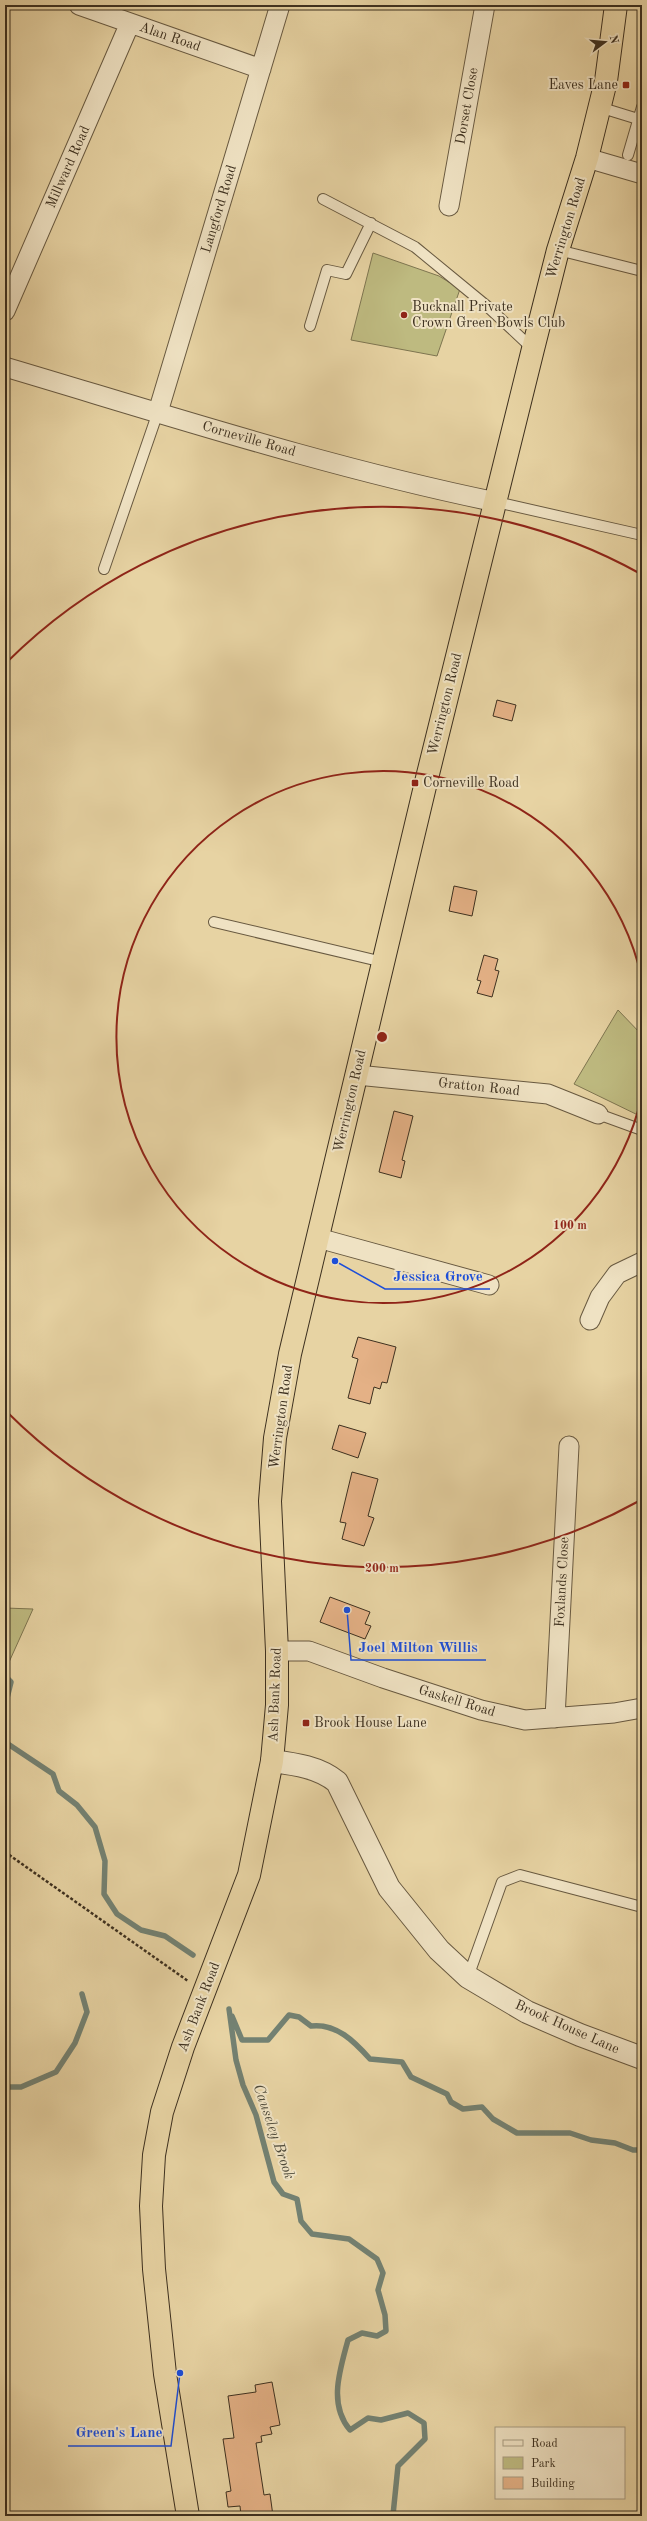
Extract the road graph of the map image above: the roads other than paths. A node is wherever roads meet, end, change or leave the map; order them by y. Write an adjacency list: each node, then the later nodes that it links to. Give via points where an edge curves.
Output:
1 (79, 5): 5 (street, Alan Road)
2 (280, 5): 6 (street, Langford Road)
3 (485, 5): 14 (street, Dorset Close)
4 (616, 5): 7 (highway, Werrington Road, via 606,81)
5 (130, 23): 6 (street, Alan Road); 18 (street, Millward Road)
6 (261, 69): 22 (street, Langford Road)
7 (599, 107): 9 (lane); 11 (highway, Werrington Road)
8 (642, 107): 9 (lane)
9 (638, 119): 10 (lane)
10 (628, 155)
11 (587, 158): 12 (street); 16 (highway, Werrington Road)
12 (642, 174)
13 (323, 199): 15 (lane)
14 (449, 206)
15 (371, 223): 19 (lane, via 346,274 328,270); 20 (lane, via 415,247 488,307)
16 (558, 250): 17 (lane); 20 (highway, Werrington Road)
17 (642, 272)
18 (5, 311)
19 (310, 326)
20 (533, 349): 23 (highway, Werrington Road)
21 (5, 367): 22 (street, Corneville Road)
22 (158, 412): 23 (street, Corneville Road, via 402,482); 25 (lane)
23 (496, 502): 24 (lane); 27 (highway, Werrington Road)
24 (642, 535)
25 (104, 569)
26 (214, 922): 27 (lane)
27 (383, 962): 28 (highway, Werrington Road)
28 (357, 1075): 29 (street, Gratton Road, via 548,1094); 31 (highway, Werrington Road)
29 (598, 1114): 30 (lane)
30 (642, 1130)
31 (318, 1238): 33 (street); 36 (highway, Werrington Road, via 290,1354 275,1438)
32 (642, 1262): 34 (street, via 617,1274 600,1297)
33 (489, 1285)
34 (590, 1320)
35 (569, 1446): 39 (street, Foxlands Close)
36 (270, 1501): 37 (highway, Ash Bank Road)
37 (277, 1651): 39 (street, Gaskell Road, via 309,1651 481,1710 525,1720); 40 (highway, Ash Bank Road, via 277,1705)
38 (642, 1708): 39 (street, Gaskell Road)
39 (555, 1718)
40 (272, 1762): 42 (street, Brook House Lane, via 314,1769 327,1774 337,1782 389,1888 438,1950); 44 (highway, Ash Bank Road, via 249,1875 183,2047 162,2112 154,2156 151,2206 154,2269 165,2374)
41 (642, 1907): 42 (lane, via 520,1875 502,1882)
42 (468, 1977): 43 (street, Brook House Lane, via 527,2012)
43 (642, 2058)
44 (188, 2516)

